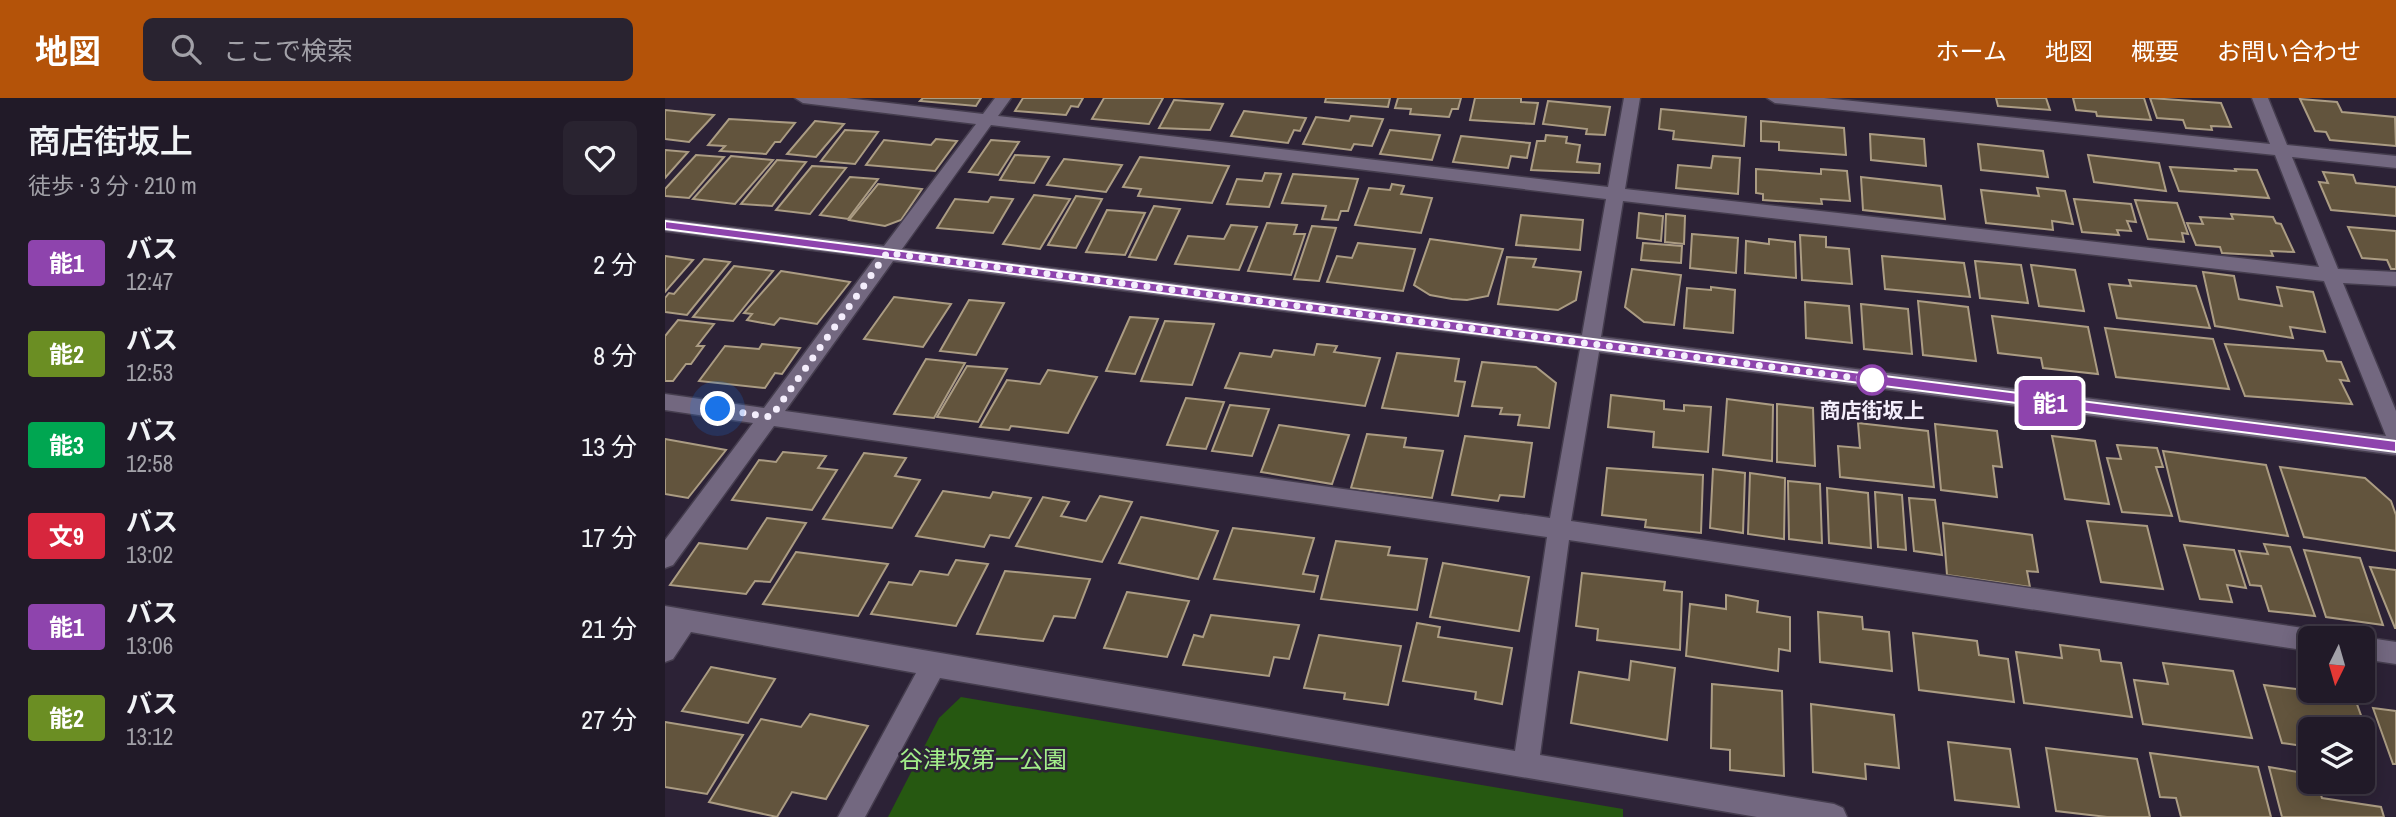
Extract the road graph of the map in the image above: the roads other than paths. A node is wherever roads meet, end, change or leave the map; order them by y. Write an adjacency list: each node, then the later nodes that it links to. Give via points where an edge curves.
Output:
1 (803, 98): 6 (street)
2 (1003, 98): 6 (street)
3 (1632, 98): 9 (street)
4 (1775, 98): 7 (street)
5 (2260, 98): 7 (street)
6 (987, 119): 9 (street); 11 (street)
7 (2281, 150): 8 (street); 12 (street)
8 (2396, 162)
9 (1617, 194): 12 (street); 14 (street)
10 (665, 225): 11 (street)
11 (887, 253): 14 (street); 16 (street)
12 (2331, 275): 13 (street); 17 (street)
13 (2396, 279)
14 (1593, 345): 18 (street); 19 (street)
15 (665, 402): 16 (street)
16 (771, 417): 19 (street); 20 (street)
17 (2396, 436)
18 (2396, 446)
19 (1559, 529): 22 (street); 27 (street)
20 (665, 558)
21 (675, 619): 24 (street); 26 (street)
22 (2298, 638)
23 (2375, 650): 25 (street)
24 (665, 651)
25 (2396, 653)
26 (934, 665): 27 (street); 28 (street)
27 (1526, 764): 29 (street)
28 (851, 817)
29 (1834, 817)

